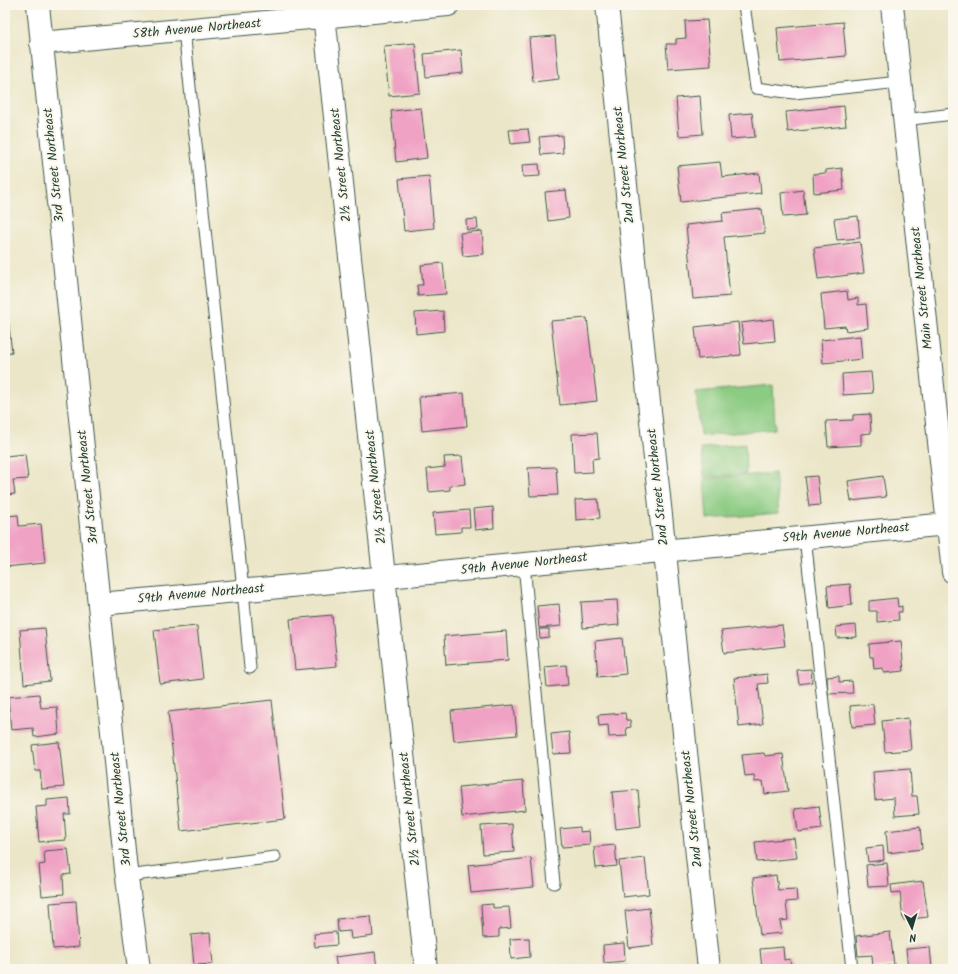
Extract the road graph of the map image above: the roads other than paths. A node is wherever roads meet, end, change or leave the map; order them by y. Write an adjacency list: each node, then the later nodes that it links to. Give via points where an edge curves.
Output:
1 (38, 5): 8 (street, 3rd Street Northeast)
2 (448, 5): 6 (street, 58th Avenue Northeast)
3 (607, 5): 14 (street, 2nd Street Northeast)
4 (744, 5): 9 (lane, via 756,88 794,93)
5 (892, 5): 9 (street, Main Street Northeast)
6 (324, 11): 7 (street, 58th Avenue Northeast); 17 (street, 2½ Street Northeast)
7 (184, 30): 8 (street, 58th Avenue Northeast); 18 (lane)
8 (41, 43): 19 (street, 3rd Street Northeast)
9 (900, 82): 11 (street, Main Street Northeast)
10 (953, 114): 11 (lane)
11 (904, 120): 12 (street, Main Street Northeast)
12 (948, 524): 13 (street, 59th Avenue Northeast); 16 (street, Main Street Northeast)
13 (805, 537): 14 (street, 59th Avenue Northeast); 27 (lane)
14 (665, 550): 15 (street, 59th Avenue Northeast); 26 (street, 2nd Street Northeast)
15 (524, 564): 17 (street, 59th Avenue Northeast); 23 (lane)
16 (953, 572)
17 (385, 577): 18 (street, 59th Avenue Northeast); 25 (street, 2½ Street Northeast)
18 (243, 590): 19 (street, 59th Avenue Northeast); 20 (lane)
19 (100, 604): 22 (street, 3rd Street Northeast)
20 (250, 668)
21 (275, 857): 22 (lane)
22 (127, 876): 24 (street, 3rd Street Northeast)
23 (554, 883)
24 (140, 969)
25 (426, 969)
26 (709, 969)
27 (852, 969)

